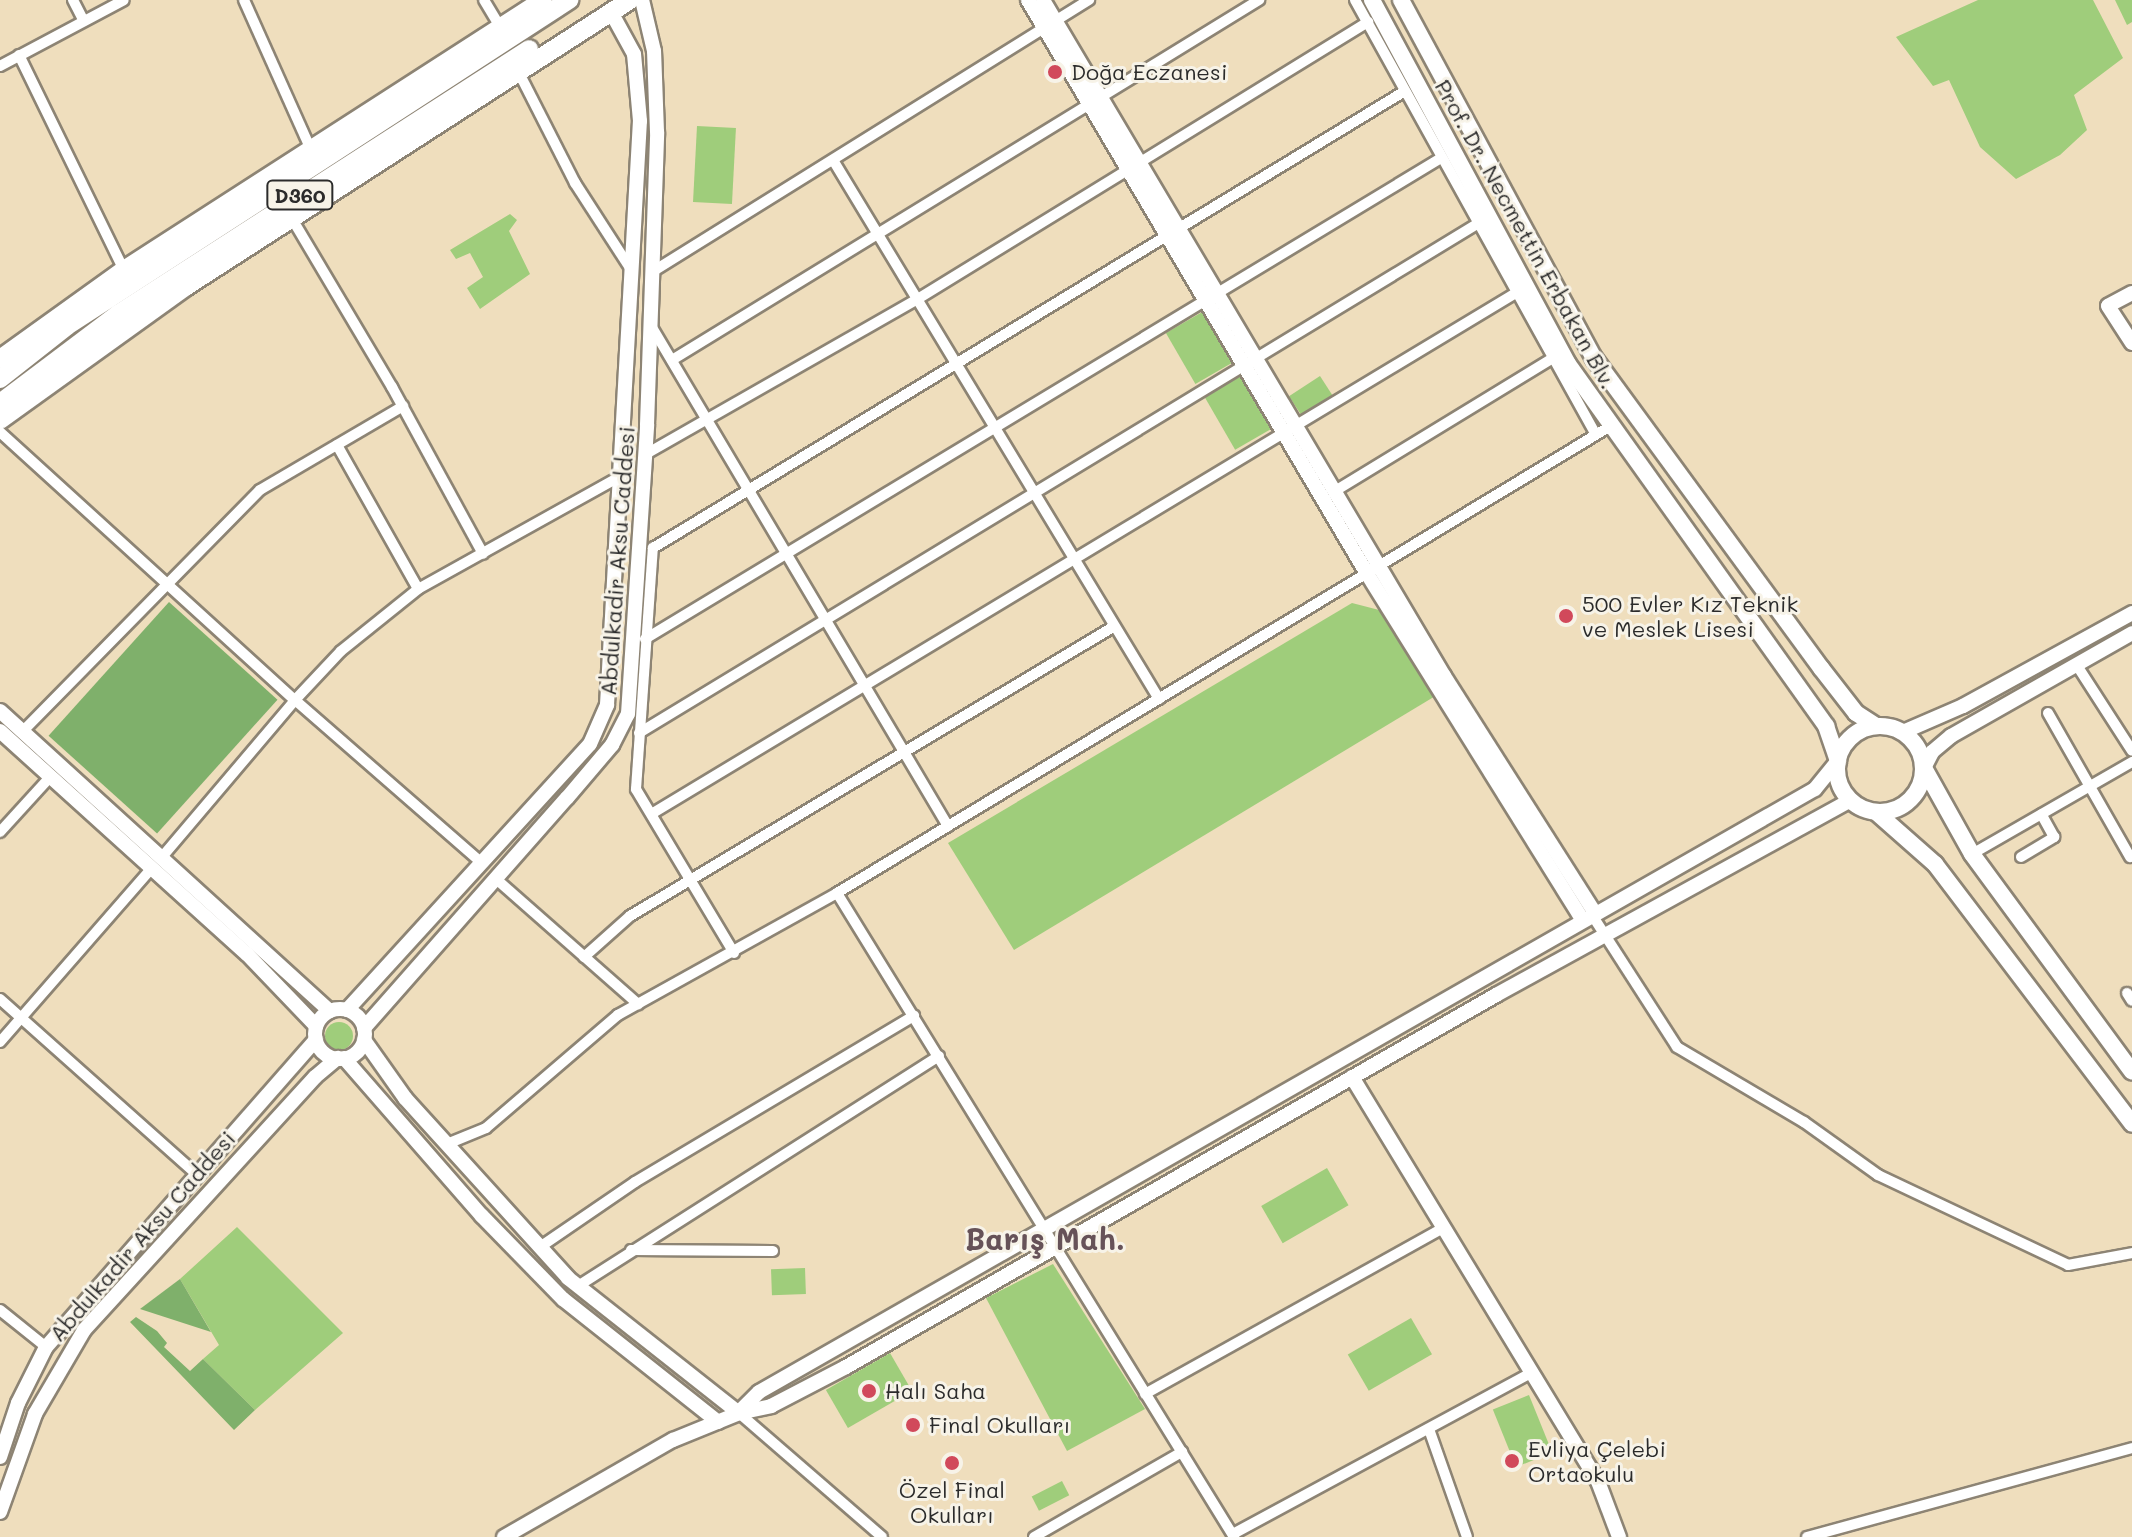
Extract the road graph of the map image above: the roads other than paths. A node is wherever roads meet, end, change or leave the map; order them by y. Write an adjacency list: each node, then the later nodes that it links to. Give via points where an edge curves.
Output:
1 (73, 0): 17 (street)
2 (124, 0): 17 (street)
3 (244, 0): 28 (street)
4 (484, 0): 20 (street)
5 (543, 0): 20 (highway)
6 (569, 0): 51 (highway, D360, via 67,326)
7 (630, 0): 16 (highway)
8 (642, 0): 22 (main road, Abdulkadir Aksu Caddesi)
9 (1028, 0): 19 (main road)
10 (1043, 0): 19 (main road)
11 (1089, 0): 19 (street)
12 (1259, 0): 27 (street)
13 (1355, 0): 18 (street)
14 (1372, 0): 58 (main road, Prof. Dr. Necmettin Erbakan Blv.)
15 (1401, 0): 83 (main road, Prof. Dr. Necmettin Erbakan Blv., via 1594,358 1838,690 1856,713)
16 (609, 6): 21 (main road, Abdulkadir Aksu Caddesi); 25 (highway); 52 (highway, D360, via 197,261)
17 (83, 20): 23 (street)
18 (1368, 22): 26 (street); 31 (street)
19 (1050, 24): 27 (main road); 30 (street)
20 (500, 27): 28 (highway)
21 (625, 34): 22 (main road, via 628,26 639,24); 38 (main road, Abdulkadir Aksu Caddesi, via 639,76)
22 (650, 37): 39 (main road, Abdulkadir Aksu Caddesi, via 657,132)
23 (19, 55): 24 (street); 37 (street)
24 (0, 66)
25 (518, 71): 33 (highway); 38 (street, via 575,183)
26 (1405, 91): 29 (street); 35 (street)
27 (1094, 100): 31 (main road); 32 (main road); 36 (street)
28 (311, 150): 37 (highway)
29 (1441, 158): 34 (street); 42 (street)
30 (833, 160): 36 (street); 39 (street)
31 (1140, 161): 32 (street); 35 (main road)
32 (1126, 169): 35 (main road); 43 (street)
33 (291, 217): 53 (street); 54 (highway, via 100,345)
34 (1477, 224): 41 (street); 49 (street)
35 (1173, 231): 42 (main road); 50 (street)
36 (875, 234): 43 (street); 47 (street)
37 (124, 270): 46 (highway)
38 (632, 272): 62 (main road, Abdulkadir Aksu Caddesi)
39 (652, 272): 44 (main road, Abdulkadir Aksu Caddesi)
40 (2132, 293): 45 (main road, via 2108,306)
41 (1514, 294): 48 (street); 57 (street)
42 (1211, 295): 49 (main road); 56 (street)
43 (916, 300): 50 (street); 55 (street)
44 (649, 322): 47 (street); 61 (main road, Abdulkadir Aksu Caddesi)
45 (2132, 343)
46 (0, 359)
47 (672, 360): 55 (street)
48 (1550, 360): 58 (street); 63 (street)
49 (1251, 362): 57 (main road); 65 (street)
50 (954, 365): 56 (street); 64 (street)
51 (0, 379)
52 (0, 403)
53 (403, 406): 60 (street); 66 (street)
54 (0, 420)
55 (707, 422): 61 (street); 64 (street)
56 (994, 428): 65 (street); 67 (street)
57 (1291, 428): 63 (main road); 68 (street); 69 (main road)
58 (1602, 430): 69 (street); 90 (main road, Prof. Dr. Necmettin Erbakan Blv., via 1826,726)
59 (0, 432): 70 (street)
60 (337, 445): 70 (street, via 260,490); 71 (street)
61 (646, 454): 76 (main road, Abdulkadir Aksu Caddesi)
62 (621, 476): 66 (street); 105 (main road, Abdulkadir Aksu Caddesi, via 612,670 600,727)
63 (1335, 491): 69 (main road)
64 (747, 492): 67 (street); 76 (street, via 653,548)
65 (1034, 494): 68 (street); 73 (street)
66 (483, 554): 71 (street)
67 (784, 556): 73 (street); 76 (street)
68 (1073, 559): 74 (street); 78 (street)
69 (1372, 568): 79 (street); 109 (main road)
70 (170, 587): 80 (street); 85 (street)
71 (418, 589): 80 (street, via 341,651)
72 (2132, 613): 86 (main road)
73 (823, 622): 78 (street); 87 (street)
74 (1113, 627): 79 (street); 89 (street)
75 (2132, 633): 77 (main road)
76 (642, 639): 87 (street); 107 (main road, Abdulkadir Aksu Caddesi, via 623,727)
77 (2076, 664): 88 (street); 92 (main road, via 1941,743)
78 (862, 689): 89 (street); 97 (street)
79 (1159, 699): 99 (street)
80 (295, 700): 104 (street); 105 (street)
81 (0, 711): 85 (main road)
82 (2048, 713): 94 (street)
83 (1876, 726): 86 (main road); 90 (main road, via 1851,737)
84 (0, 731): 93 (main road)
85 (23, 731): 104 (main road)
86 (1903, 732): 92 (main road, via 1914,741)
87 (639, 733): 97 (street, via 636,789)
88 (2132, 751)
89 (902, 754): 99 (street); 106 (street)
90 (1838, 761): 95 (main road, via 1842,789); 109 (main road, via 1815,789)
91 (2132, 762): 94 (street)
92 (1924, 768): 96 (main road, via 1915,795 1904,805); 101 (main road)
93 (50, 777): 100 (street); 104 (main road)
94 (2090, 786): 98 (street); 103 (street)
95 (1851, 800): 96 (main road); 110 (main road)
96 (1876, 812): 126 (main road, via 1935,864)
97 (653, 813): 106 (street)
98 (2041, 814): 101 (street); 102 (street, via 2054,837)
99 (948, 826): 108 (street)
100 (0, 832)
101 (1972, 854): 124 (main road)
102 (2021, 857)
103 (2130, 857)
104 (156, 863): 116 (main road); 118 (street); 119 (main road)
105 (482, 863): 115 (main road, Abdulkadir Aksu Caddesi)
106 (693, 877): 111 (street); 112 (street, via 616,926)
107 (495, 878): 112 (street); 120 (main road, Abdulkadir Aksu Caddesi)
108 (837, 893): 111 (street); 117 (street)
109 (1590, 916): 110 (street); 130 (main road)
110 (1604, 935): 125 (main road); 135 (street, via 1677,1047 1804,1122 1878,1175 2068,1265)
111 (734, 953): 114 (street)
112 (584, 957): 114 (street)
113 (0, 999): 118 (street)
114 (638, 1004): 127 (street, via 582,1043 486,1128)
115 (347, 1010): 116 (main road); 120 (main road)
116 (330, 1011): 119 (main road)
117 (914, 1016): 122 (street); 131 (street, via 635,1182)
118 (21, 1018): 121 (street); 128 (street)
119 (316, 1033): 123 (main road, via 324,1053); 128 (main road, Abdulkadir Aksu Caddesi)
120 (364, 1034): 123 (main road, via 357,1052); 127 (main road, via 380,1068)
121 (0, 1042)
122 (939, 1056): 130 (street); 132 (street)
123 (341, 1058): 142 (main road, via 555,1292); 147 (main road, Abdulkadir Aksu Caddesi, via 224,1174 76,1339 35,1414)
124 (2132, 1072)
125 (1352, 1077): 129 (main road); 133 (main road)
126 (2132, 1124)
127 (447, 1144): 131 (main road)
128 (199, 1176): 138 (main road, Abdulkadir Aksu Caddesi)
129 (1443, 1228): 139 (main road); 140 (street)
130 (1044, 1230): 133 (street); 141 (main road, via 759,1392)
131 (540, 1247): 136 (main road)
132 (631, 1250): 134 (street); 136 (street)
133 (1057, 1250): 140 (street); 141 (main road, via 771,1406)
134 (773, 1251)
135 (2132, 1253)
136 (578, 1286): 141 (main road)
137 (0, 1310): 138 (street)
138 (46, 1347): 146 (main road, Abdulkadir Aksu Caddesi, via 18,1403)
139 (1533, 1372): 143 (street); 153 (main road, via 1599,1484)
140 (1145, 1394): 145 (street)
141 (739, 1413): 142 (main road); 150 (street)
142 (718, 1422): 149 (main road, via 673,1440)
143 (1430, 1432): 148 (street); 152 (street)
144 (2132, 1448): 154 (street)
145 (1182, 1452): 148 (street); 151 (street)
146 (0, 1457)
147 (0, 1512)
148 (1233, 1536)
149 (504, 1537)
150 (882, 1537)
151 (1034, 1537)
152 (1467, 1537)
153 (1619, 1537)
154 (1807, 1537)

